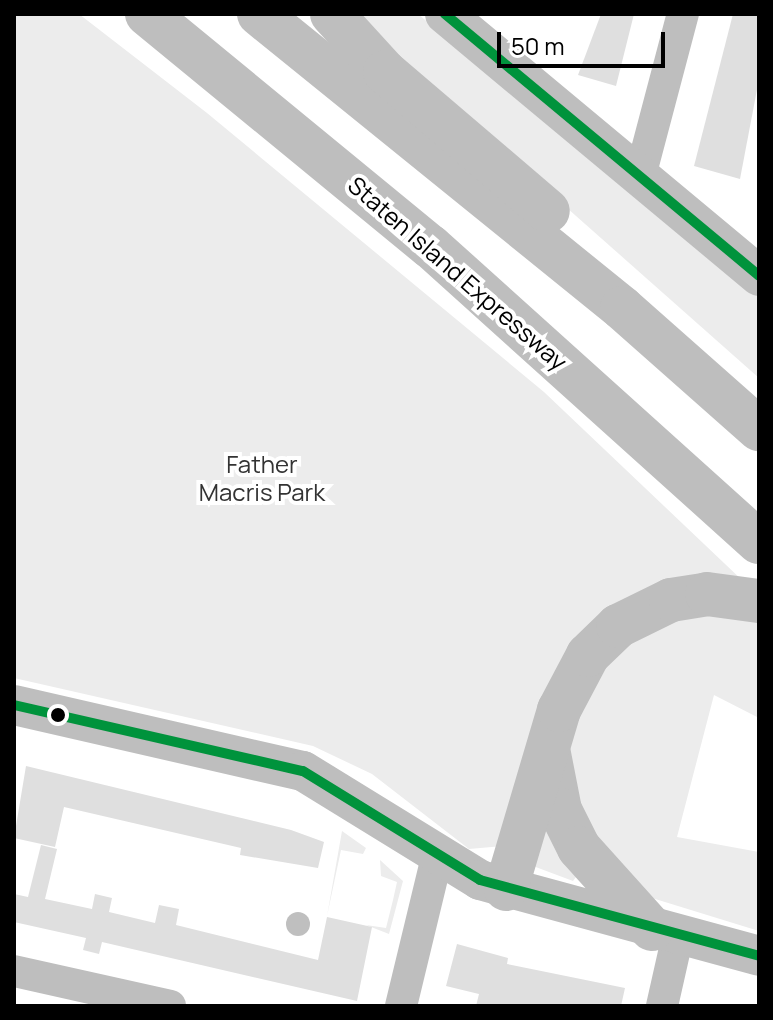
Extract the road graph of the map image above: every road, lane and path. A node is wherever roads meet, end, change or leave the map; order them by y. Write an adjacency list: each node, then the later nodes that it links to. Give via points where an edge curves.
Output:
1 (147, 14): 10 (highway, Staten Island Expressway, via 431,247)
2 (259, 14): 8 (highway)
3 (332, 14): 8 (highway, via 385,72 547,209)
4 (445, 14): 6 (main road)
5 (683, 14): 6 (street)
6 (639, 180): 7 (main road)
7 (759, 276)
8 (622, 308): 9 (highway)
9 (759, 429)
10 (759, 542)
11 (759, 601): 13 (highway, via 689,596 618,626 577,669)
12 (14, 705): 14 (main road, via 303,771 361,800)
13 (548, 746): 15 (highway); 16 (highway, via 568,830 608,886)
14 (437, 857): 15 (main road); 20 (street)
15 (506, 889): 16 (main road)
16 (665, 932): 17 (main road); 21 (street)
17 (759, 956)
18 (14, 971): 19 (street)
19 (170, 1006)
20 (401, 1006)
21 (662, 1006)

